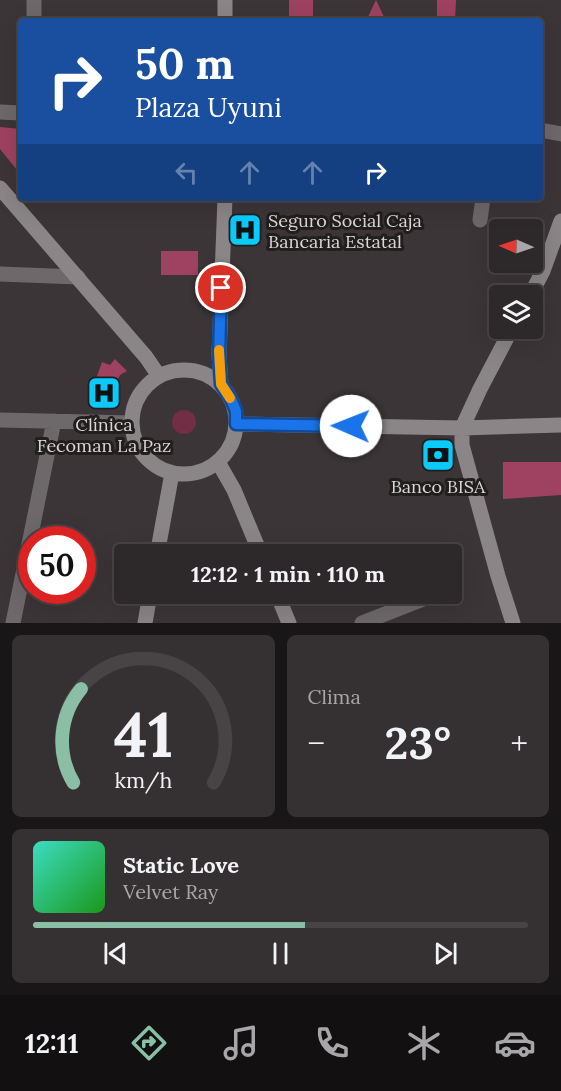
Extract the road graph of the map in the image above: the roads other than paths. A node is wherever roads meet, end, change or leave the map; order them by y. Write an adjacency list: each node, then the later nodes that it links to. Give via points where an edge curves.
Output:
1 (34, 0): 3 (street)
2 (225, 0): 4 (main road)
3 (34, 18)
4 (225, 18)
5 (0, 112): 6 (street)
6 (18, 113)
7 (543, 131): 8 (street)
8 (561, 134)
9 (0, 188): 15 (main road)
10 (225, 201): 19 (main road)
11 (483, 201): 12 (street)
12 (480, 220)
13 (561, 221): 16 (main road)
14 (0, 274): 15 (street)
15 (78, 277): 18 (main road)
16 (536, 285)
17 (506, 339): 25 (main road)
18 (159, 376): 19 (main road, via 175,370 194,370); 22 (main road, via 140,395)
19 (221, 384): 23 (main road, via 236,411)
20 (0, 420): 21 (street)
21 (54, 421): 22 (street); 33 (street)
22 (132, 423): 27 (main road, via 145,456)
23 (236, 424): 25 (main road); 26 (main road, via 231,446)
24 (561, 425): 25 (main road)
25 (462, 428): 37 (main road, via 462,445)
26 (218, 462): 27 (main road, via 196,473); 29 (main road)
27 (172, 473): 28 (main road)
28 (159, 544)
29 (256, 544)
30 (148, 604): 34 (main road)
31 (281, 604): 35 (main road)
32 (410, 604): 36 (street)
33 (13, 623)
34 (145, 623)
35 (289, 623)
36 (362, 623)
37 (513, 623)

